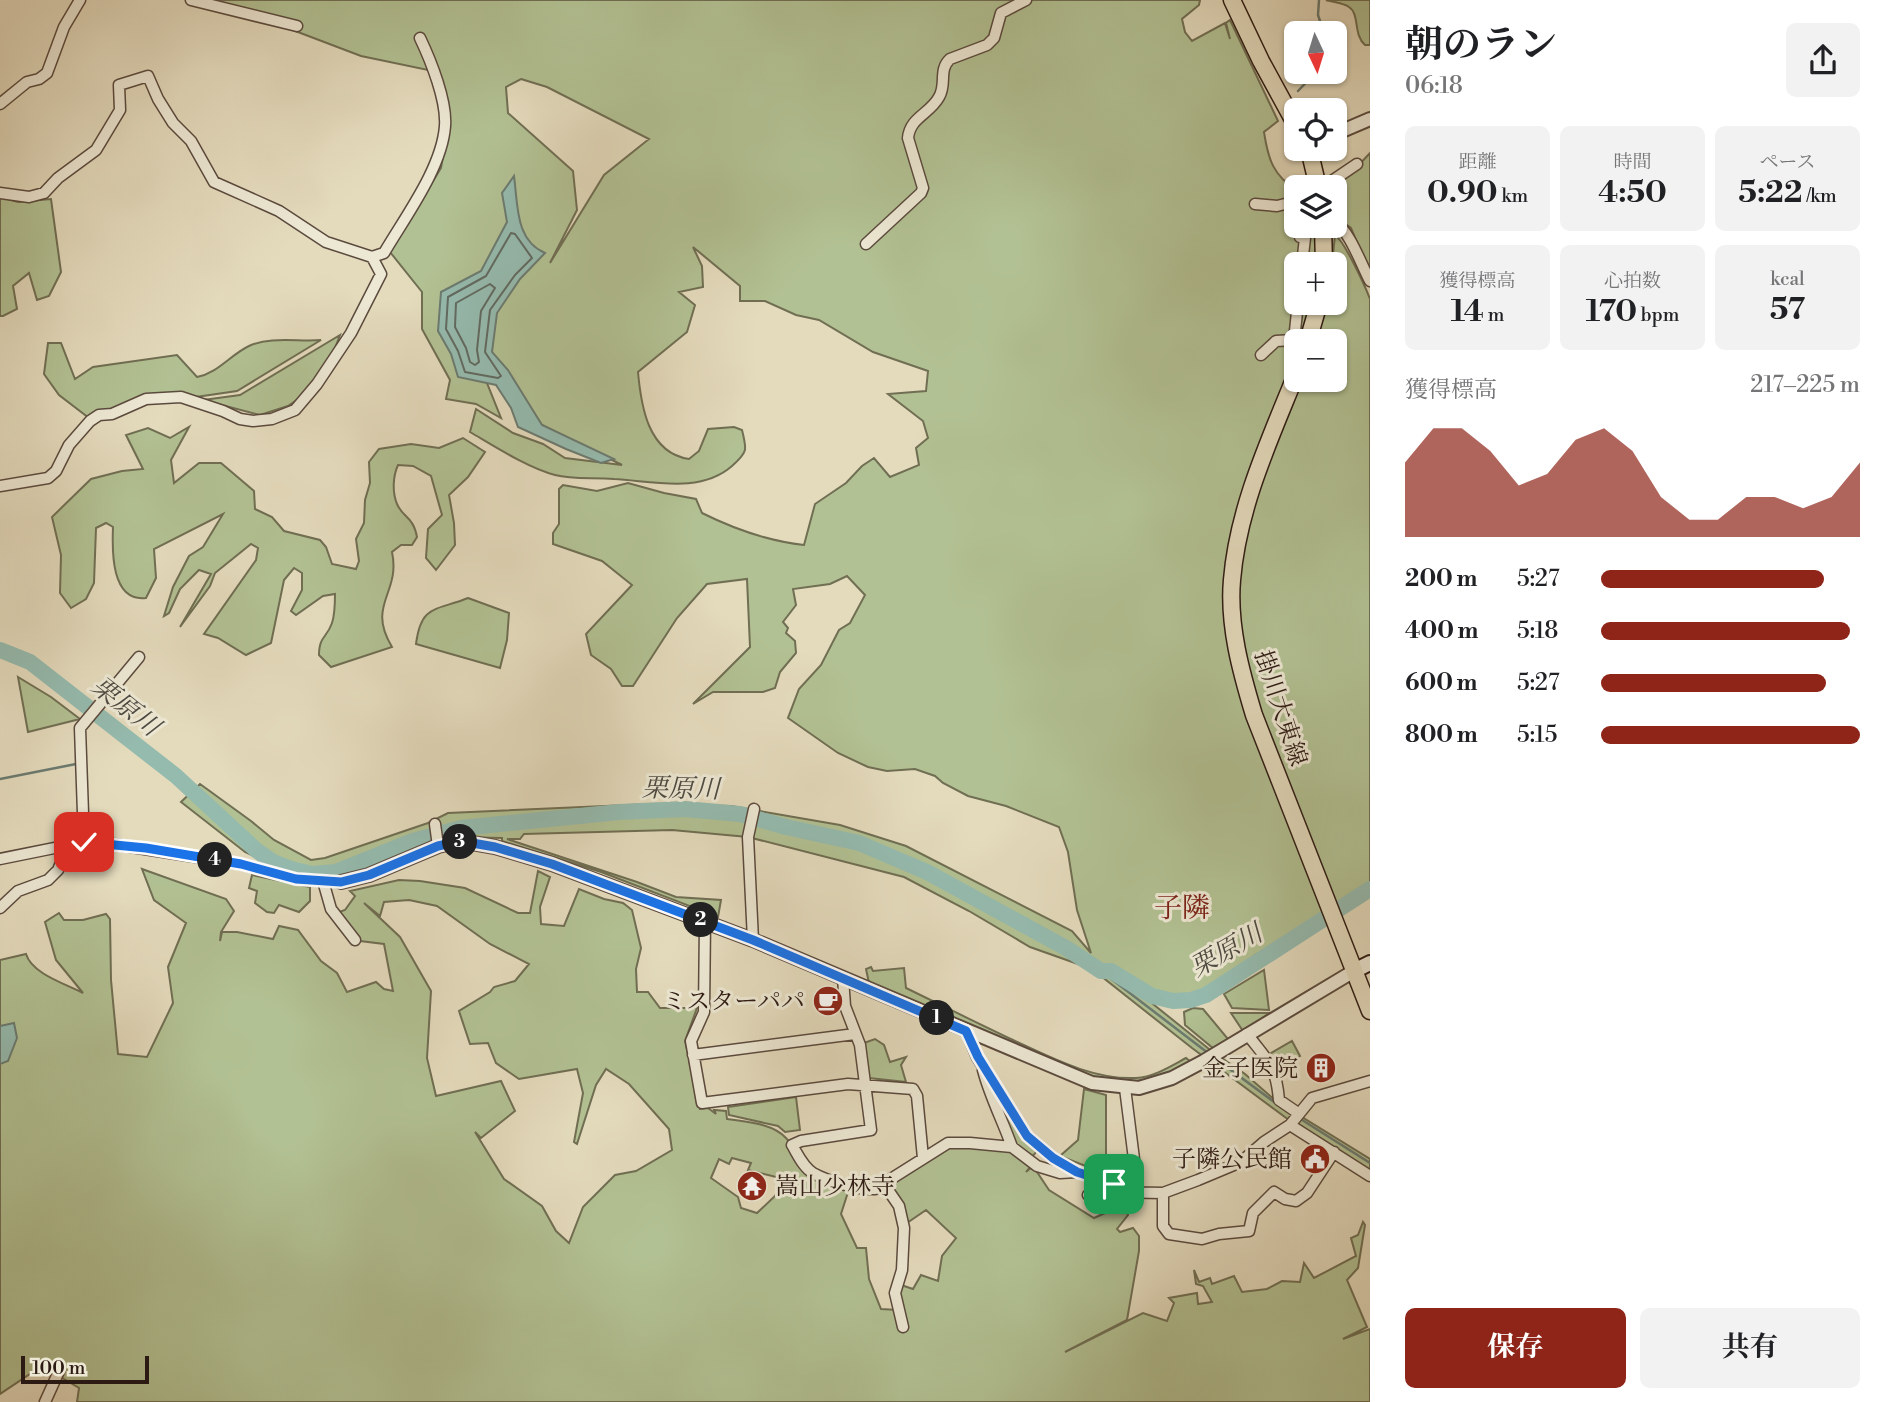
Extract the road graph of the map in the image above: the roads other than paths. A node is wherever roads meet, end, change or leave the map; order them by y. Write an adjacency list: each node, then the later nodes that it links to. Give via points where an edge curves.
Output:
1 (80, 0): 8 (street, via 64,27 47,74 27,82)
2 (191, 0): 5 (street)
3 (1026, 0): 17 (street, via 1001,13 994,38 987,45 945,64 939,98 909,130 921,193)
4 (1232, 0): 7 (main road)
5 (297, 26)
6 (420, 38): 18 (street, via 443,106 445,127 421,189 384,253)
7 (1284, 103)
8 (0, 104)
9 (1370, 119): 10 (street)
10 (1347, 129)
11 (1357, 164): 12 (street)
12 (1341, 175)
13 (0, 193): 18 (street, via 29,197 44,193 96,150 120,110 119,85 148,76 158,99 191,141 214,182 279,211 326,242)
14 (1255, 204): 15 (street)
15 (1284, 204)
16 (1347, 236): 19 (street)
17 (866, 244)
18 (372, 257): 23 (street, via 381,274 351,333 295,410 253,421 181,397 146,399 90,421 48,478)
19 (1370, 281)
20 (1297, 315): 21 (street, via 1294,340 1276,341)
21 (1261, 355)
22 (1289, 392): 38 (main road, 掛川大東線, via 1256,476 1238,540 1231,581 1233,624 1254,715)
23 (0, 486)
24 (139, 657): 27 (street, via 80,728)
25 (754, 809): 36 (street, via 748,837)
26 (435, 824): 28 (street)
27 (84, 842): 29 (street); 31 (street, via 160,850)
28 (438, 842): 32 (street, via 369,875); 34 (street, via 461,841 552,864)
29 (68, 846): 30 (street); 33 (street, via 58,870 48,880 18,891)
30 (0, 859)
31 (323, 881): 32 (street); 35 (street, via 331,909)
32 (341, 882)
33 (0, 908)
34 (705, 922): 36 (street); 44 (street, via 704,1012 691,1041)
35 (355, 940)
36 (753, 940): 39 (street)
37 (1370, 963): 38 (main road)
38 (1354, 971): 40 (main road, 掛川大東線); 43 (street)
39 (843, 978): 41 (street); 42 (street, via 845,1006)
40 (1370, 1012)
41 (966, 1031): 45 (street); 48 (street, via 1092,1083)
42 (855, 1034): 44 (street); 47 (street)
43 (1247, 1034): 48 (street, via 1156,1085); 49 (street, via 1273,1068 1279,1100)
44 (693, 1055): 47 (street, via 702,1103)
45 (982, 1063): 50 (street); 53 (street, via 1027,1136)
46 (1370, 1082): 49 (street, via 1312,1098)
47 (866, 1084): 52 (street, via 913,1089); 55 (street, via 871,1130 792,1145 813,1173 863,1190)
48 (1125, 1088): 56 (street, via 1134,1159 1123,1162)
49 (1295, 1119): 51 (street); 57 (street, via 1241,1162)
50 (1012, 1147): 52 (street, via 948,1143); 53 (street, via 1037,1166 1059,1173)
51 (1334, 1152): 54 (street); 57 (street, via 1296,1201 1274,1192 1253,1213 1249,1231 1202,1240 1169,1234 1163,1226)
52 (923, 1158): 55 (street)
53 (1077, 1172): 56 (street)
54 (1370, 1176)
55 (884, 1184): 59 (street, via 899,1206 905,1228 895,1293)
56 (1131, 1190): 57 (street); 58 (street)
57 (1163, 1193)
58 (1088, 1195)
59 (903, 1327)
60 (60, 1370): 61 (street)
61 (46, 1402)

